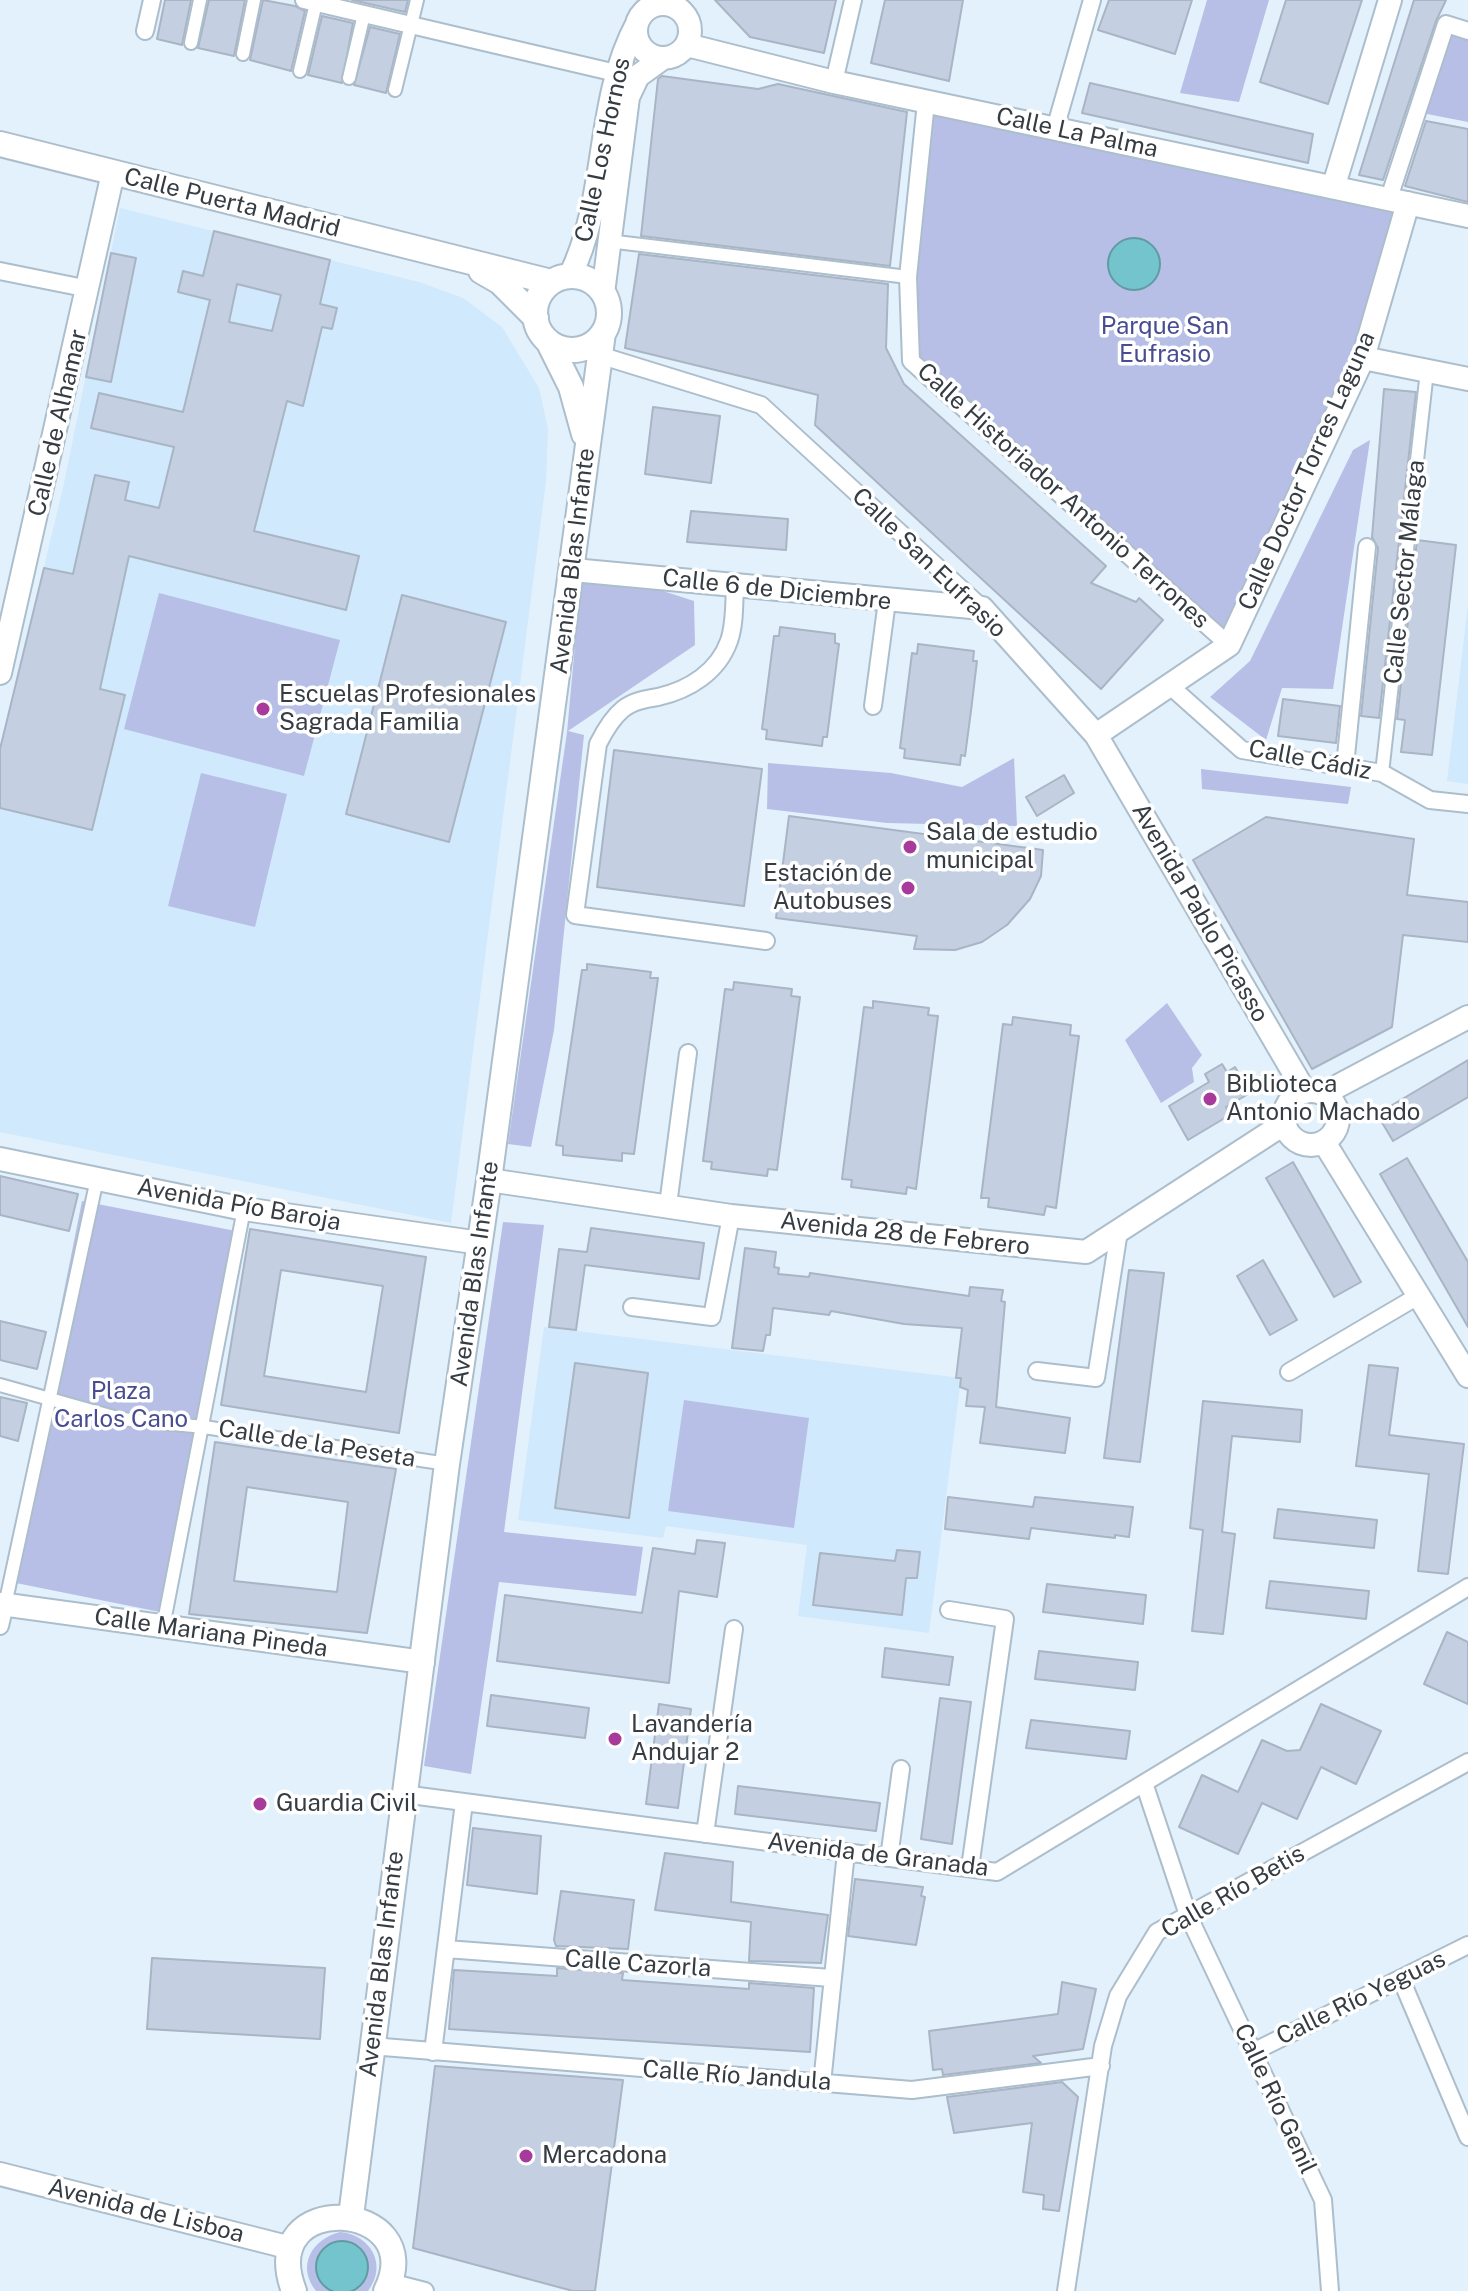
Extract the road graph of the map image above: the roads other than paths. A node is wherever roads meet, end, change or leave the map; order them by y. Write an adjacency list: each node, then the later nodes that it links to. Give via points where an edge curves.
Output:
1 (152, 0): 12 (street)
2 (200, 0): 14 (street)
3 (254, 0): 16 (street)
4 (417, 0): 11 (street)
5 (853, 0): 21 (street)
6 (1092, 0): 24 (street)
7 (1390, 0): 27 (street)
8 (310, 1): 9 (street); 18 (street)
9 (365, 7): 11 (street); 20 (street)
10 (645, 10): 15 (street, via 667,3 683,11 691,27); 17 (street, via 642,48); 19 (street, Calle Los Hornos)
11 (411, 25): 19 (street); 22 (street)
12 (145, 31)
13 (1468, 31): 28 (street, via 1446,24)
14 (191, 43)
15 (687, 45): 17 (street); 21 (street, Calle La Palma)
16 (243, 54)
17 (663, 58): 30 (street, Calle Los Hornos, via 638,76 628,97)
18 (300, 71)
19 (616, 73): 34 (street, Calle Los Hornos, via 587,236)
20 (349, 78)
21 (834, 82): 23 (street, Calle La Palma)
22 (395, 90)
23 (926, 102): 24 (street, Calle La Palma); 33 (street, Calle Historiador Antonio Terrones)
24 (1055, 129): 27 (street, Calle La Palma)
25 (0, 144): 26 (main road, Calle Puerta Madrid)
26 (113, 173): 31 (main road, Calle Puerta Madrid); 35 (street, Calle de Alhamar)
27 (1334, 185): 28 (street, Calle La Palma)
28 (1399, 200): 29 (street, Calle La Palma); 40 (street, Calle Doctor Torres Laguna)
29 (1468, 216)
30 (608, 241): 33 (street); 36 (street, Calle Los Hornos)
31 (465, 262): 34 (main road, Calle Puerta Madrid); 37 (main road, Calle Puerta Madrid, via 500,282)
32 (0, 271): 35 (street)
33 (908, 277): 49 (street, Calle Historiador Antonio Terrones, via 911,361)
34 (561, 279): 36 (main road, via 588,279); 37 (main road, via 539,298)
35 (89, 289): 50 (street, Calle de Alhamar)
36 (603, 293): 39 (main road, via 609,314)
37 (536, 318): 38 (main road)
38 (548, 341): 39 (main road, via 565,349); 43 (main road, via 571,387)
39 (601, 344): 43 (main road, Avenida Blas Infante); 48 (street, Calle San Eufrasio, via 761,405)
40 (1363, 358): 41 (street); 49 (street, Calle Doctor Torres Laguna)
41 (1427, 371): 42 (street); 55 (street, Calle Sector Málaga)
42 (1468, 379)
43 (588, 448): 45 (main road, Avenida Blas Infante)
44 (1367, 547): 54 (street)
45 (573, 570): 46 (street, Calle 6 de Diciembre); 65 (main road, Avenida Blas Infante)
46 (735, 585): 47 (street, Calle 6 de Diciembre); 57 (street, via 729,640 706,676 624,708 601,737 575,915)
47 (887, 601): 48 (street, Calle 6 de Diciembre); 52 (street)
48 (982, 608): 53 (street, Calle San Eufrasio)
49 (1229, 645): 51 (street)
50 (0, 673)
51 (1169, 685): 53 (street); 54 (street, Calle Cádiz, via 1242,750)
52 (873, 706)
53 (1096, 735): 60 (street, Avenida Pablo Picasso)
54 (1345, 766): 55 (street, Calle Cádiz)
55 (1382, 773): 56 (street, Calle Cádiz, via 1430,800)
56 (1465, 801)
57 (766, 941)
58 (1468, 1017): 60 (street)
59 (688, 1053): 66 (street)
60 (1309, 1088): 61 (street, via 1291,1100); 62 (street, via 1337,1114 1335,1130)
61 (1285, 1123): 62 (street, via 1299,1143); 69 (street, Avenida 28 de Febrero)
62 (1324, 1142): 71 (street)
63 (0, 1159): 64 (street, Avenida Pío Baroja)
64 (97, 1179): 67 (street, Avenida Pío Baroja); 77 (street)
65 (489, 1180): 66 (street, Avenida 28 de Febrero); 70 (main road, Avenida Blas Infante)
66 (668, 1205): 68 (street, Avenida 28 de Febrero)
67 (244, 1209): 70 (street, Avenida Pío Baroja); 78 (street)
68 (731, 1216): 69 (street, Avenida 28 de Febrero, via 1086,1252); 72 (street, via 712,1317)
69 (1119, 1231): 74 (street, via 1096,1378)
70 (480, 1243): 79 (main road, Avenida Blas Infante)
71 (1418, 1296): 73 (street); 75 (street)
72 (632, 1307)
73 (1466, 1369)
74 (1037, 1371)
75 (1289, 1372)
76 (0, 1385): 77 (street, Calle de la Peseta)
77 (50, 1397): 78 (street, Calle de la Peseta, via 121,1419); 82 (street)
78 (204, 1427): 79 (street, Calle de la Peseta); 83 (street)
79 (447, 1464): 85 (main road, Avenida Blas Infante)
80 (1468, 1587): 88 (street, Avenida de Granada)
81 (949, 1610): 94 (street, via 1005,1619)
82 (2, 1612): 83 (street, Calle Mariana Pineda)
83 (163, 1627): 85 (street, Calle Mariana Pineda)
84 (734, 1629): 91 (street)
85 (423, 1662): 89 (main road, Avenida Blas Infante)
86 (1468, 1762): 95 (street, Calle Río Betis)
87 (901, 1769): 93 (street)
88 (1144, 1783): 94 (street, Avenida de Granada, via 997,1872); 95 (street, Calle Río Genil)
89 (403, 1794): 90 (street, Avenida de Granada); 100 (main road, Avenida Blas Infante)
90 (464, 1802): 91 (street, Avenida de Granada); 97 (street)
91 (705, 1834): 92 (street, Avenida de Granada)
92 (846, 1852): 93 (street, Avenida de Granada); 98 (street)
93 (889, 1858): 94 (street, Avenida de Granada)
94 (970, 1868)
95 (1188, 1915): 102 (street, Calle Río Genil); 103 (street, Calle Río Betis, via 1157,1932 1139,1958 1118,1996)
96 (1468, 1945): 99 (street, Calle Río Yeguas)
97 (446, 1949): 98 (street, Calle Cazorla); 101 (street)
98 (831, 1978): 104 (street)
99 (1401, 1979): 102 (street, Calle Río Yeguas); 105 (street)
100 (371, 2046): 101 (street, Calle Río Jandula); 107 (main road, Avenida Blas Infante)
101 (433, 2052): 104 (street, Calle Río Jandula)
102 (1253, 2052): 113 (street, Calle Río Genil, via 1323,2200)
103 (1101, 2066): 104 (street, Calle Río Jandula, via 912,2090); 112 (street, Calle Río Betis)
104 (822, 2083)
105 (1468, 2137)
106 (0, 2174): 108 (street, Avenida de Lisboa)
107 (351, 2216): 108 (main road, via 322,2218 309,2225); 109 (main road, via 374,2228 389,2248)
108 (291, 2248): 110 (main road, via 288,2263)
109 (388, 2287): 111 (street)
110 (294, 2291)
111 (425, 2291)
112 (1066, 2291)
113 (1330, 2291)

